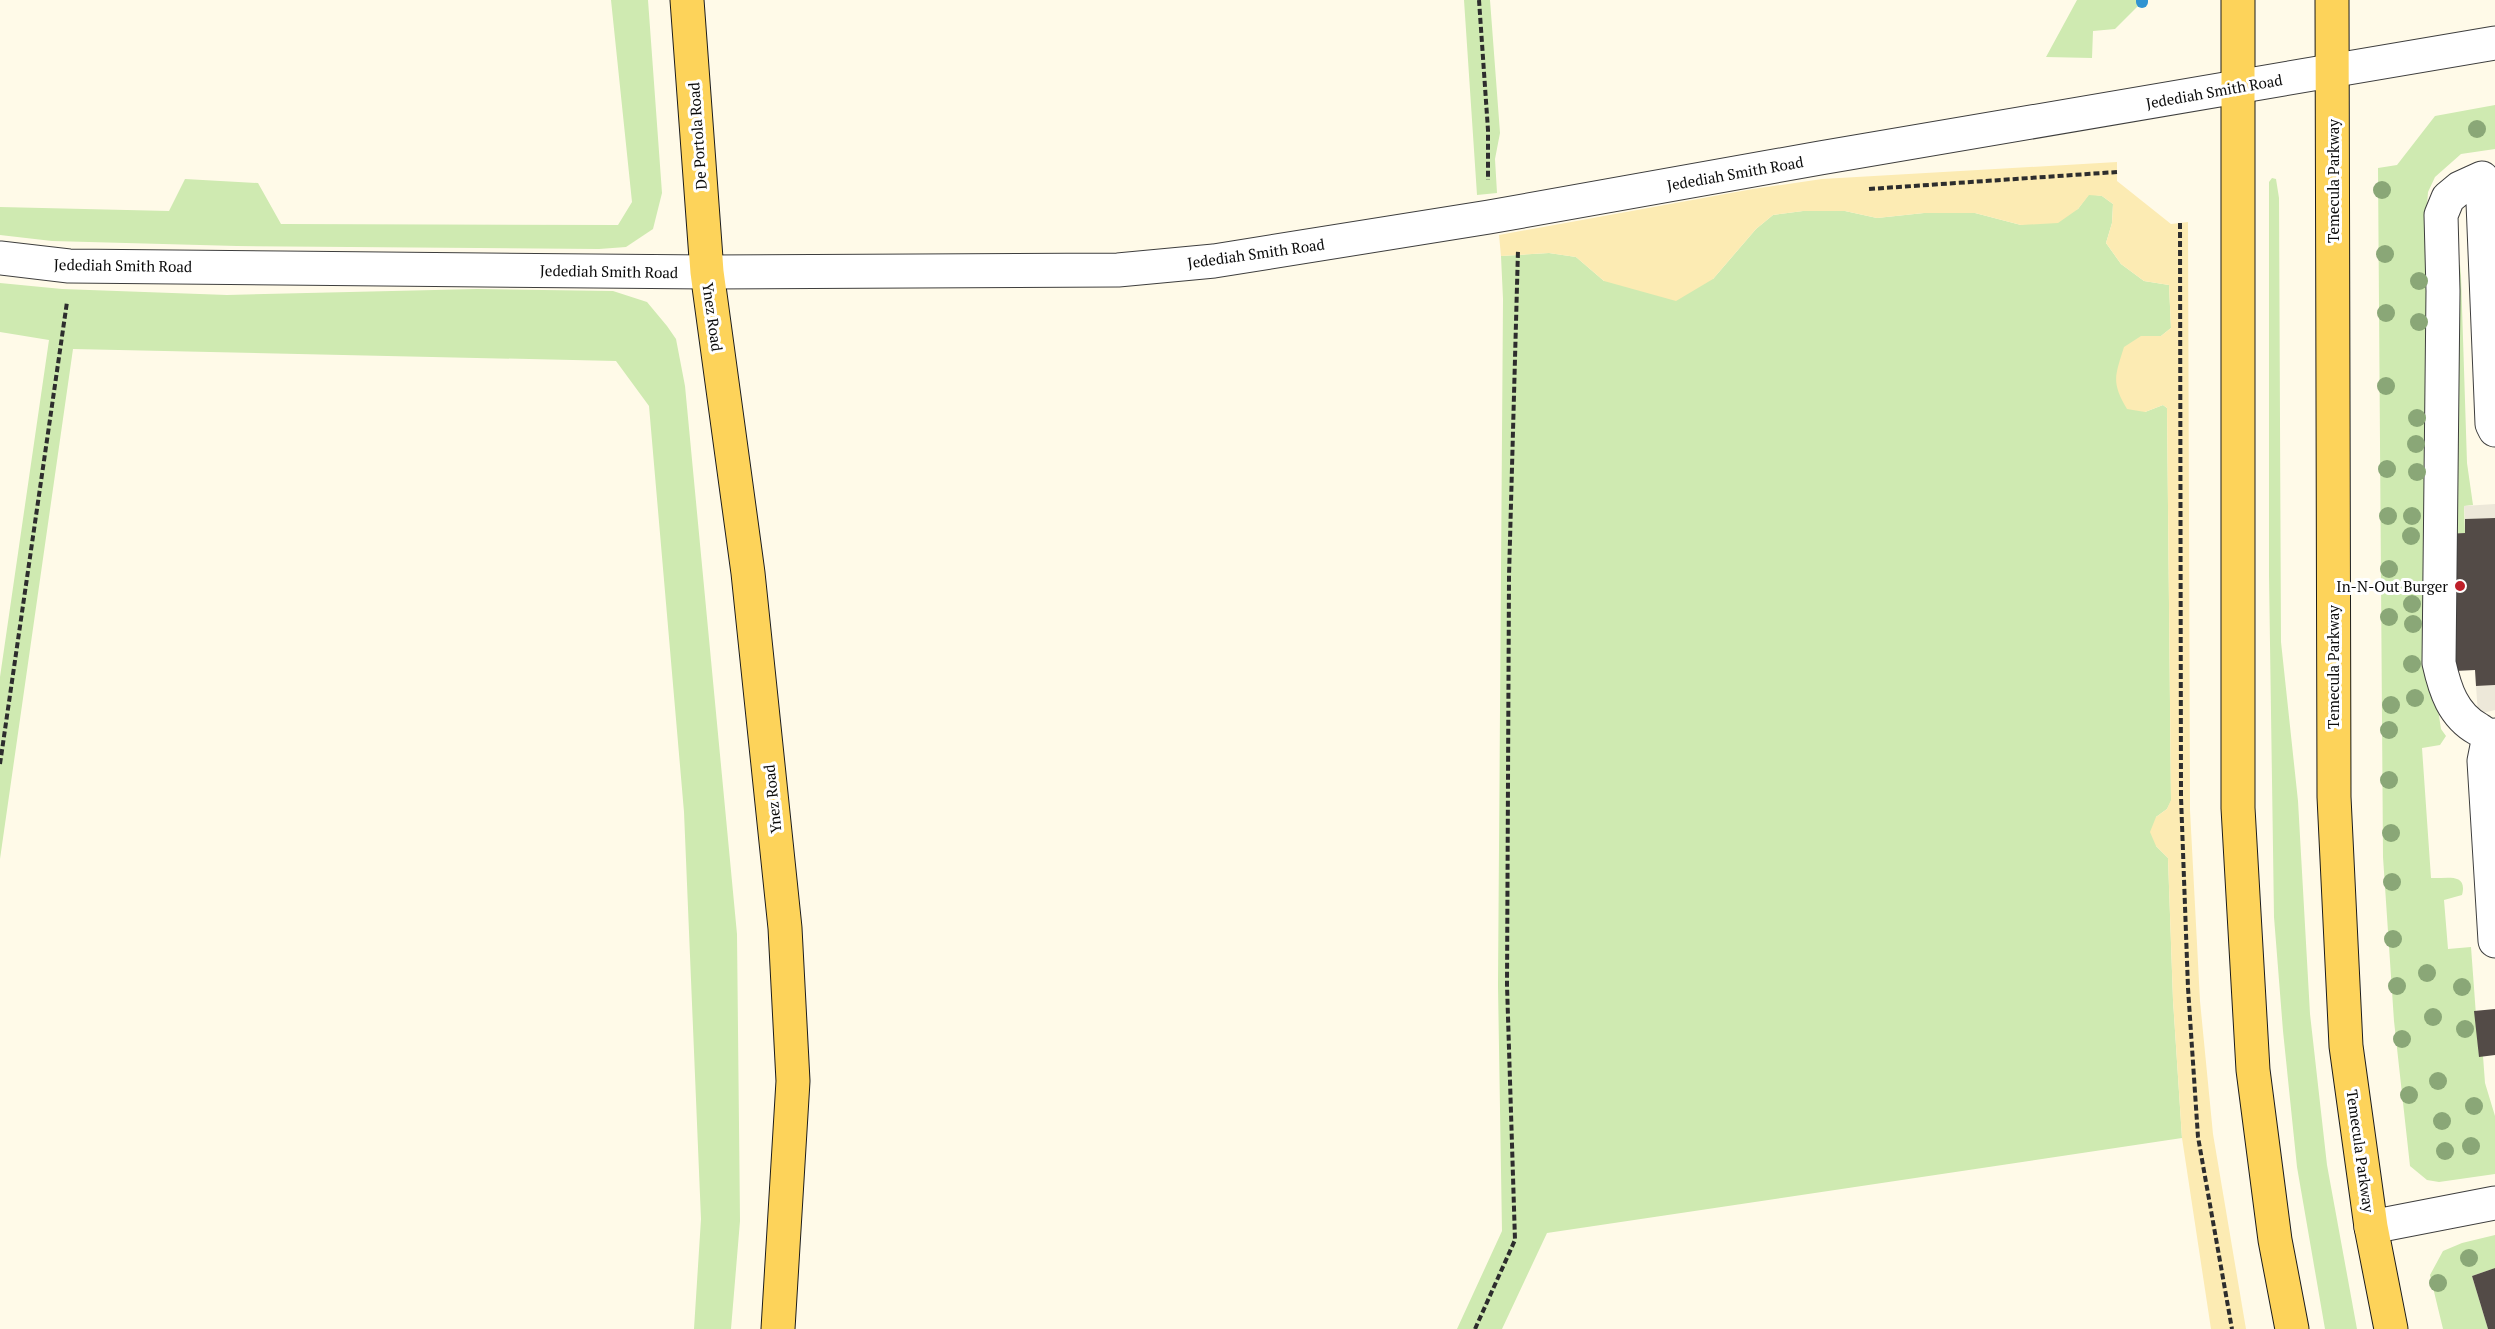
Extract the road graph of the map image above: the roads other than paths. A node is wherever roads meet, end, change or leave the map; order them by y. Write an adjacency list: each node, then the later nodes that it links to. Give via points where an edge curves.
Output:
1 (687, 0): 8 (main road, De Portola Road)
2 (2238, 0): 6 (main road)
3 (2331, 0): 5 (main road, Temecula Parkway)
4 (2495, 43): 5 (street, Jedediah Smith Road)
5 (2333, 71): 6 (street, Jedediah Smith Road); 14 (main road, Temecula Parkway, via 2334,797 2346,1046)
6 (2239, 87): 8 (street, Jedediah Smith Road, via 1214,261 1118,270); 16 (main road, via 2238,808 2253,1070 2275,1240)
7 (0, 258): 8 (street, Jedediah Smith Road, via 69,266)
8 (707, 272): 15 (main road, Ynez Road, via 748,573 785,928 793,1081)
9 (2495, 430): 10 (street, via 2482,178 2448,198 2441,215 2439,663 2444,687 2455,708 2467,723)
10 (2492, 736): 11 (street, via 2484,761)
11 (2494, 936): 12 (street)
12 (2495, 941)
13 (2495, 1203): 14 (street)
14 (2371, 1227): 17 (main road, Temecula Parkway)
15 (778, 1329)
16 (2292, 1329)
17 (2391, 1329)

